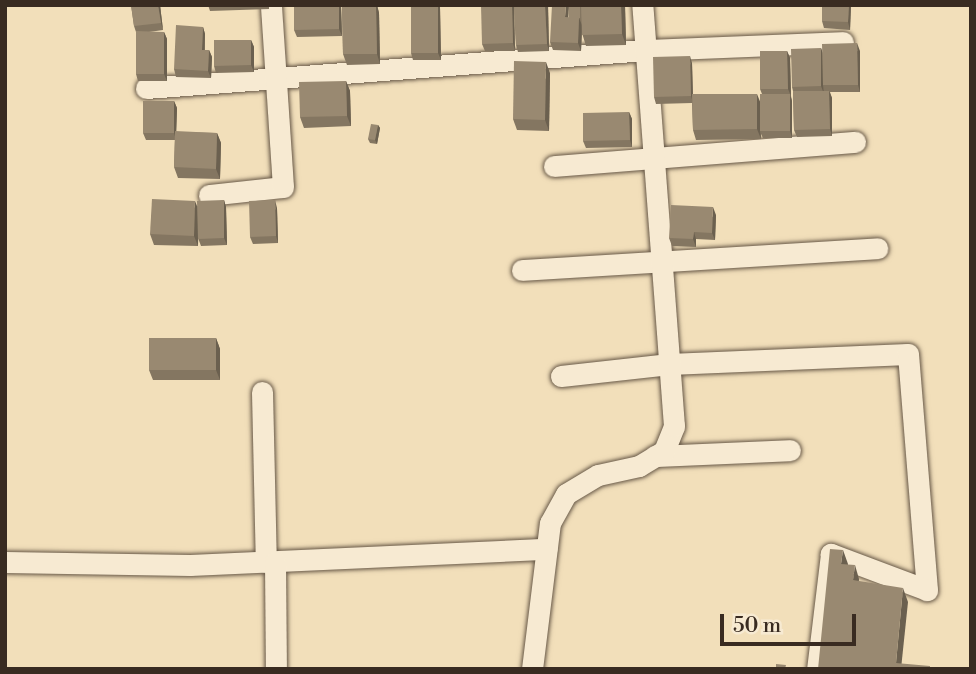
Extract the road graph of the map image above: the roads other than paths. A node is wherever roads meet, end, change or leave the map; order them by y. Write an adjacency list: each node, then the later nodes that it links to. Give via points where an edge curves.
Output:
1 (271, 5): 5 (street)
2 (642, 5): 4 (street)
3 (844, 41): 4 (street)
4 (646, 50): 5 (street); 8 (street)
5 (276, 78): 6 (street); 10 (street, via 283,187)
6 (146, 88)
7 (855, 142): 8 (street)
8 (654, 159): 9 (street); 12 (street)
9 (554, 166)
10 (209, 195)
11 (877, 248): 12 (street)
12 (660, 262): 13 (street); 14 (street)
13 (522, 270)
14 (669, 364): 15 (street); 18 (street, via 674,426 664,451); 24 (street, via 908,354 927,590 831,554)
15 (561, 376)
16 (262, 392): 21 (street)
17 (790, 450): 18 (street)
18 (655, 456): 19 (street, via 639,466 597,475 566,494 550,523)
19 (547, 549): 21 (street); 23 (street)
20 (5, 562): 21 (street)
21 (271, 562): 22 (street)
22 (275, 669)
23 (532, 669)
24 (817, 669)

